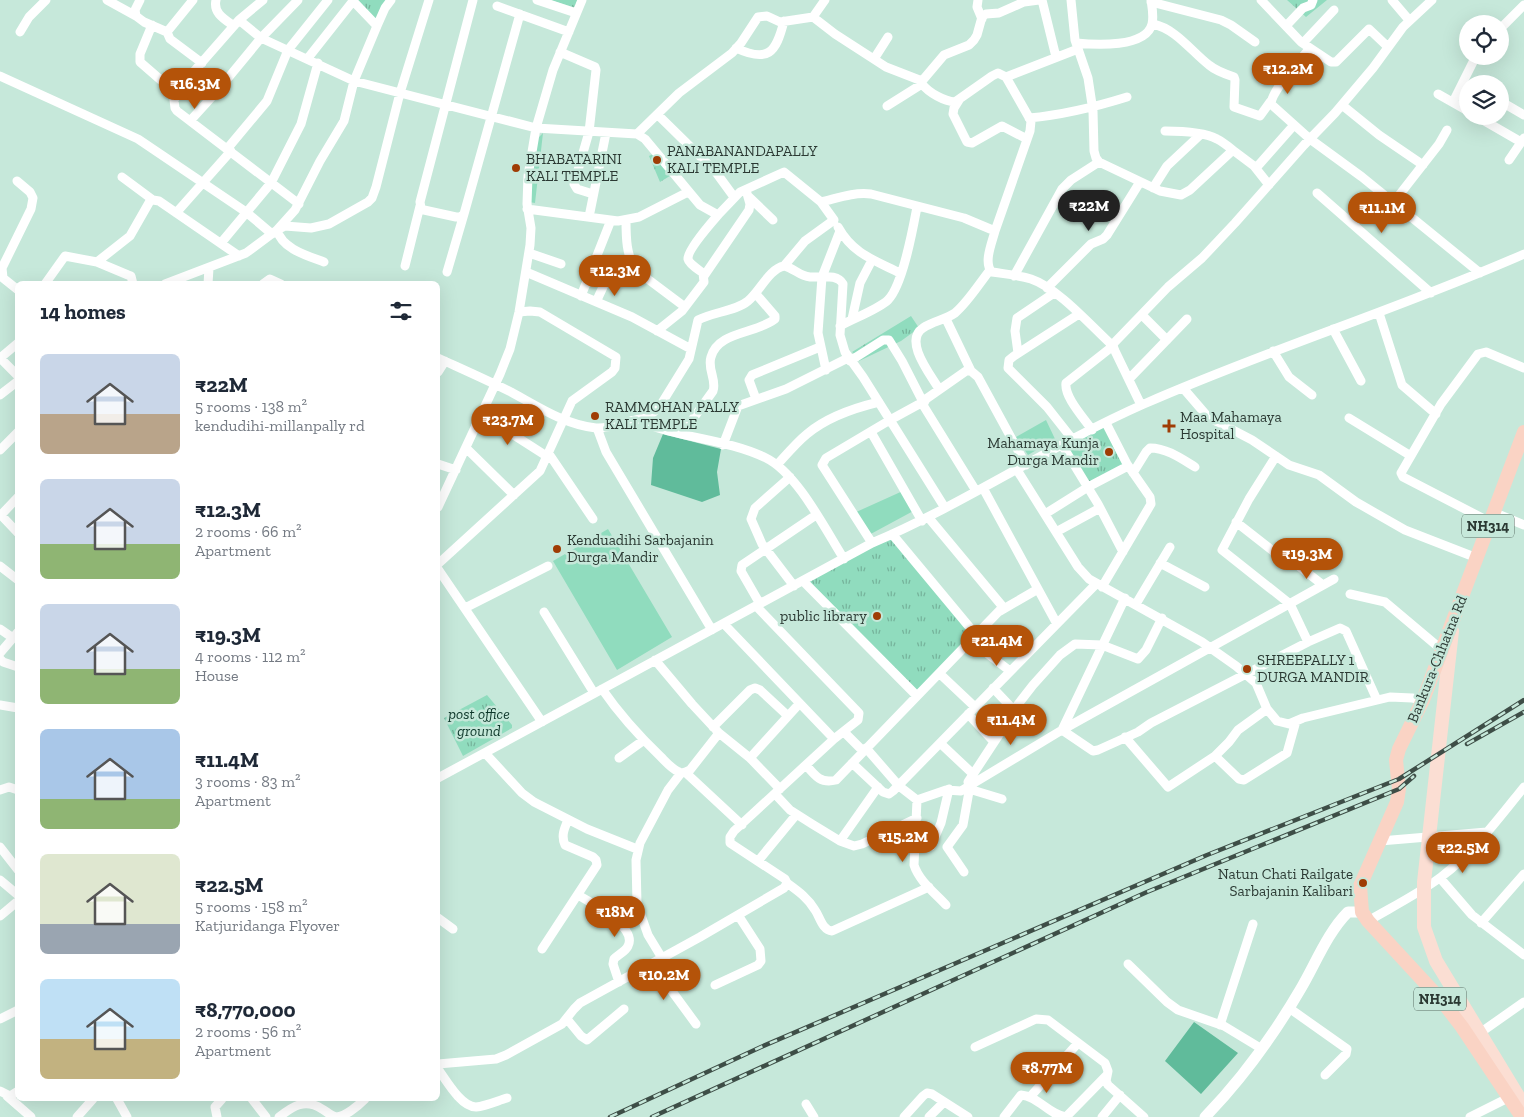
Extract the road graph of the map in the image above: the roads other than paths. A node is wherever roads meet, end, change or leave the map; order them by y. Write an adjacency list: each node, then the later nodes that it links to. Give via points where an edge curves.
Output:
1 (46, 0): 41 (street)
2 (108, 0): 30 (street)
3 (140, 0): 30 (street)
4 (193, 0): 42 (street)
5 (262, 0): 36 (street)
6 (298, 0): 45 (street)
7 (328, 0): 51 (street)
8 (352, 0): 39 (street); 54 (street)
9 (391, 0): 39 (street)
10 (429, 0): 63 (street)
11 (472, 0): 70 (street)
12 (537, 0): 28 (street)
13 (582, 0): 28 (street)
14 (825, 0): 31 (street)
15 (978, 0): 33 (street)
16 (1040, 0): 21 (street); 53 (street)
17 (1071, 0): 47 (street)
18 (1314, 0): 40 (street)
19 (1392, 0): 34 (street)
20 (1432, 0): 34 (street)
21 (1021, 1): 33 (street, via 999,13 986,14)
22 (1151, 1): 37 (street); 46 (street, via 1221,20)
23 (1264, 1): 40 (street)
24 (215, 2): 36 (street, via 218,13)
25 (1523, 2): 32 (street)
26 (497, 6): 29 (street)
27 (1334, 10): 48 (street)
28 (576, 13): 43 (street)
29 (520, 14): 43 (street); 78 (street)
30 (136, 16): 38 (street)
31 (813, 17): 35 (street); 55 (street)
32 (1509, 18)
33 (982, 19): 61 (street, via 974,40 944,55)
34 (1409, 20): 49 (street)
35 (784, 21): 50 (street, via 764,15 758,17); 50 (street, via 778,41 766,54 751,55)
36 (236, 23): 45 (street); 56 (street)
37 (1153, 24): 47 (street, via 1148,32 1128,42); 68 (street, via 1166,28 1213,68 1234,77 1234,107 1260,116)
38 (152, 25): 42 (street); 65 (street, via 140,62)
39 (376, 26): 60 (street)
40 (1286, 26): 48 (street)
41 (20, 32)
42 (166, 32): 56 (street, via 170,39)
43 (569, 32): 52 (street)
44 (888, 37): 55 (street)
45 (261, 38): 51 (street); 80 (street)
46 (1255, 42)
47 (1077, 46): 53 (street); 75 (street, via 1088,78)
48 (1307, 46): 49 (street, via 1334,63 1370,29); 68 (street)
49 (1388, 47): 71 (street)
50 (736, 48): 76 (street, via 679,93)
51 (288, 50): 54 (street); 93 (street, via 267,101)
52 (560, 52): 83 (street); 86 (street, via 595,67)
53 (1056, 57): 59 (street)
54 (308, 58): 57 (street)
55 (874, 59): 61 (street)
56 (202, 63): 65 (street)
57 (318, 63): 60 (street); 103 (street, via 301,124)
58 (0, 76): 101 (street, via 138,139)
59 (1006, 77): 67 (street, via 995,74); 79 (street)
60 (354, 81): 63 (street); 114 (street, via 344,121)
61 (922, 82): 67 (street, via 927,90 947,100); 72 (street)
62 (1459, 92): 69 (street)
63 (400, 93): 70 (street); 129 (street, via 372,198 322,227 285,226)
64 (1438, 94): 69 (street)
65 (178, 95): 80 (street, via 174,108)
66 (1127, 97): 75 (street)
67 (959, 100): 90 (street, via 953,114 967,142 972,143 1002,126)
68 (1270, 102): 81 (street)
69 (1453, 102): 73 (street)
70 (445, 105): 78 (street); 115 (street)
71 (1342, 105): 91 (street); 97 (street)
72 (888, 106)
73 (1459, 106)
74 (1509, 106): 77 (street)
75 (1092, 108): 79 (street); 96 (street, via 1094,151)
76 (658, 115): 88 (street); 110 (street, via 715,171)
77 (1524, 115)
78 (491, 117): 83 (street); 120 (street)
79 (1029, 118): 90 (street)
80 (190, 121): 93 (street)
81 (1294, 125): 91 (street); 98 (street)
82 (1494, 125): 92 (street)
83 (536, 128): 86 (street); 117 (street, via 528,176)
84 (1447, 130): 97 (street)
85 (1165, 131): 89 (street)
86 (589, 132): 87 (street); 109 (street, via 574,187)
87 (606, 133): 88 (street); 109 (street)
88 (637, 134): 106 (street, via 650,143)
89 (1200, 135): 94 (street, via 1215,138); 105 (street, via 1167,166)
90 (1028, 139): 128 (street)
91 (1310, 139): 104 (street); 113 (street)
92 (1523, 140): 95 (street)
93 (229, 150): 101 (street); 103 (street)
94 (1234, 151): 98 (street); 105 (street, via 1181,195)
95 (1510, 160)
96 (1099, 162): 102 (street); 150 (street, via 1062,189)
97 (1423, 165): 113 (street)
98 (1256, 168): 104 (street)
99 (122, 177): 111 (street)
100 (17, 181): 156 (street, via 33,198 31,209 2,268 4,278)
101 (202, 182): 118 (street); 119 (street)
102 (1140, 182): 105 (street); 157 (street, via 1103,239 1091,244)
103 (271, 183): 114 (street); 118 (street)
104 (1270, 185): 166 (street)
105 (1153, 188)
106 (688, 192): 121 (street, via 700,205); 124 (street, via 639,218)
107 (747, 193): 110 (street); 112 (street, via 784,172); 125 (street); 149 (street, via 749,210)
108 (1317, 193): 158 (street)
109 (593, 194): 122 (street)
110 (734, 197): 121 (street)
111 (153, 200): 119 (street); 136 (street, via 130,236)
112 (821, 202): 116 (street, via 860,193); 126 (street)
113 (1394, 203): 147 (street)
114 (299, 204): 129 (street)
115 (420, 206): 120 (street, via 424,210 456,217); 139 (street)
116 (917, 207): 128 (street, via 964,218); 148 (street)
117 (527, 209): 122 (street); 131 (street, via 531,228)
118 (246, 212): 129 (street); 130 (street)
119 (176, 213): 130 (street)
120 (464, 214): 144 (street)
121 (718, 215): 149 (street, via 690,250 688,258)
122 (589, 217): 123 (street)
123 (611, 220): 124 (street); 134 (street)
124 (626, 220): 142 (street, via 628,252)
125 (773, 220)
126 (834, 220): 127 (street); 140 (street, via 805,241)
127 (840, 231): 135 (street, via 860,253); 151 (street)
128 (995, 231): 143 (street, via 987,263)
129 (274, 232): 133 (street); 137 (street, via 297,252)
130 (221, 243): 133 (street)
131 (529, 253): 138 (street); 145 (street)
132 (1524, 254): 147 (street)
133 (239, 256): 141 (street)
134 (596, 259): 146 (street); 160 (street)
135 (872, 260): 148 (street); 167 (street, via 861,278)
136 (97, 262): 152 (street, via 62,256); 153 (street, via 131,276)
137 (324, 262)
138 (562, 264)
139 (405, 266)
140 (784, 266): 151 (street, via 802,276); 159 (street, via 770,275)
141 (209, 268): 154 (street); 155 (street)
142 (635, 268): 146 (street, via 618,274); 162 (street)
143 (990, 270): 150 (street); 168 (street)
144 (447, 272)
145 (526, 272): 160 (street); 163 (street)
146 (610, 272): 161 (street)
147 (1480, 273): 158 (street)
148 (900, 274): 167 (street, via 886,301)
149 (704, 276): 162 (street, via 704,282)
150 (1014, 276): 157 (street, via 1030,279)
151 (822, 277): 170 (street, via 837,277 843,284); 176 (street, via 818,328)
152 (47, 281)
153 (132, 281)
154 (173, 281)
155 (208, 281)
156 (15, 287)
157 (1051, 291): 165 (street); 179 (street, via 1017,318 1014,326)
158 (1431, 293): 164 (street)
159 (756, 294): 177 (street, via 744,304 698,320); 209 (street, via 775,319 720,342 710,361 713,391)
160 (581, 296): 161 (street)
161 (596, 302): 172 (street)
162 (685, 307): 172 (street)
163 (519, 312): 190 (street, via 510,349); 203 (street, via 540,312 616,357 612,372 575,398)
164 (1379, 313): 171 (street); 200 (street, via 1402,384)
165 (1079, 314): 175 (street); 179 (street)
166 (1142, 316): 173 (street); 175 (street)
167 (852, 319): 170 (street)
168 (946, 319): 185 (street); 192 (street, via 921,329 915,341 916,350)
169 (1187, 319): 173 (street)
170 (840, 326): 182 (street)
171 (1332, 329): 178 (street); 188 (street)
172 (657, 331): 177 (street)
173 (1166, 340): 187 (street)
174 (15, 346): 180 (street)
175 (1113, 346): 187 (street); 207 (street, via 1066,383 1069,397)
176 (820, 347): 184 (street); 195 (street, via 752,375 749,380)
177 (691, 349): 201 (street, via 686,365 660,406)
178 (1273, 351): 191 (street); 194 (street, via 1289,377)
179 (1018, 353): 212 (street, via 1009,360 1008,368 1047,407)
180 (0, 358): 186 (street)
181 (441, 359): 190 (street)
182 (849, 360): 184 (street); 196 (street); 197 (street, via 889,340)
183 (1524, 368): 200 (street, via 1486,352 1481,353)
184 (826, 370): 195 (street)
185 (970, 371): 192 (street); 222 (street, via 982,384)
186 (15, 373)
187 (1128, 379): 198 (street)
188 (1361, 381)
189 (15, 383): 193 (street)
190 (494, 384): 199 (street); 203 (street)
191 (1183, 388): 198 (street); 218 (street, via 1208,416)
192 (939, 389): 197 (street)
193 (0, 395)
194 (1312, 395)
195 (756, 399): 213 (street, via 738,406)
196 (879, 402): 204 (street); 221 (street, via 844,412 812,430)
197 (923, 402): 204 (street); 229 (street, via 923,407)
198 (1141, 405): 205 (street)
199 (481, 414): 215 (street); 217 (street)
200 (1436, 414): 219 (street)
201 (646, 417): 206 (street); 209 (street, via 655,428)
202 (1349, 418): 219 (street)
203 (563, 419): 206 (street); 217 (street)
204 (890, 420): 208 (street); 233 (street)
205 (1106, 423): 207 (street); 226 (street)
206 (597, 428): 277 (street, via 606,452)
207 (1092, 430): 212 (street)
208 (871, 432): 240 (street); 246 (street, via 826,458 822,465)
209 (682, 434): 213 (street)
210 (1524, 434): 238 (highway, Bankura-Chhatna Rd / NH314)
211 (15, 435): 216 (street)
212 (1073, 440): 214 (street)
213 (723, 445): 221 (street, via 751,452)
214 (1062, 445): 222 (street); 228 (street)
215 (466, 448): 224 (street); 231 (street)
216 (0, 450)
217 (548, 455): 231 (street, via 540,471); 239 (street)
218 (1276, 456): 241 (street); 250 (street, via 1289,465 1319,475 1400,528)
219 (1412, 456): 238 (street, via 1401,473 1403,477)
220 (440, 465): 224 (street)
221 (777, 465): 227 (street)
222 (1026, 465): 225 (street)
223 (1196, 467): 226 (street, via 1167,452 1150,448)
224 (456, 470): 230 (street)
225 (1017, 470): 229 (street); 236 (street)
226 (1131, 470): 228 (street); 249 (street, via 1150,497 1151,504)
227 (790, 477): 237 (street); 248 (street, via 755,508 751,516)
228 (1088, 487): 234 (street); 236 (street)
229 (979, 489): 233 (street); 263 (street)
230 (441, 495)
231 (514, 496): 252 (street)
232 (15, 500): 235 (street)
233 (945, 508): 240 (street)
234 (1100, 508): 244 (street); 249 (street)
235 (0, 514): 243 (street)
236 (1045, 514): 244 (street)
237 (816, 515): 248 (street); 251 (street)
238 (1492, 517): 242 (street); 250 (highway, Bankura-Chhatna Rd / NH314)
239 (593, 519)
240 (925, 519): 245 (street); 270 (street, via 1003,607)
241 (1236, 522): 260 (street); 267 (street, via 1223,551)
242 (1524, 525)
243 (15, 530)
244 (1056, 532): 261 (street, via 1078,567)
245 (892, 534): 246 (street); 279 (street)
246 (872, 543): 251 (street)
247 (1170, 547): 253 (street)
248 (766, 549): 259 (street); 268 (street, via 740,567)
249 (1123, 552): 261 (street)
250 (1477, 558): 273 (highway, Bankura-Chhatna Rd / NH314)
251 (844, 559): 259 (street)
252 (440, 562)
253 (1160, 563): 262 (street); 266 (street)
254 (0, 566): 257 (street)
255 (548, 566): 269 (street)
256 (440, 572): 269 (street)
257 (15, 578)
258 (1334, 578): 260 (street)
259 (798, 584): 268 (street); 293 (street)
260 (1323, 584): 267 (street)
261 (1099, 585): 265 (street); 275 (street)
262 (1205, 587)
263 (1038, 589): 270 (street); 275 (street)
264 (1350, 594): 283 (street, via 1385,602)
265 (1125, 598): 266 (street); 281 (street)
266 (1136, 604): 272 (street)
267 (1290, 604): 280 (street); 282 (street)
268 (758, 605): 274 (street); 307 (street, via 857,710 858,720)
269 (465, 608): 304 (street)
270 (1000, 611): 279 (street)
271 (544, 612): 292 (street)
272 (1162, 618): 281 (street, via 1138,659); 282 (street)
273 (1454, 620): 283 (highway, Bankura-Chhatna Rd / NH314); 397 (main road, via 1424,882 1424,927 1436,961)
274 (724, 624): 277 (street); 296 (street)
275 (1057, 624): 288 (street)
276 (0, 629): 278 (street)
277 (712, 630): 286 (street)
278 (15, 635): 284 (street)
279 (973, 638): 288 (street); 289 (street)
280 (1308, 642): 290 (street); 294 (street, via 1344,629)
281 (1102, 645): 301 (street, via 1079,643 1070,646); 306 (street)
282 (1210, 647): 290 (street); 306 (street)
283 (1442, 650): 295 (highway, Bankura-Chhatna Rd / NH314)
284 (0, 653)
285 (0, 659): 287 (street)
286 (654, 660): 292 (street); 305 (street)
287 (15, 666)
288 (1010, 671): 291 (street)
289 (939, 673): 293 (street); 300 (street)
290 (1247, 674): 299 (street, via 1256,683); 308 (street)
291 (993, 688): 300 (street); 301 (street)
292 (598, 691): 304 (street); 310 (street)
293 (917, 696): 313 (street)
294 (1377, 700): 295 (street, via 1402,697); 303 (street)
295 (1423, 700): 338 (highway, Bankura-Chhatna Rd / NH314, via 1399,749 1396,760 1397,802)
296 (800, 704): 302 (street); 309 (street)
297 (0, 705): 298 (street)
298 (15, 708)
299 (1267, 709): 303 (street, via 1277,721 1285,724); 315 (street, via 1238,730)
300 (971, 711): 311 (street); 312 (street)
301 (1012, 712): 312 (street)
302 (788, 716): 305 (street, via 754,688); 317 (street)
303 (1296, 721): 315 (street, via 1287,753 1244,780)
304 (542, 722): 314 (street)
305 (716, 730): 317 (street); 320 (street, via 690,770)
306 (1062, 730): 308 (street, via 1095,752); 325 (street)
307 (844, 732): 309 (street); 313 (street)
308 (1126, 737): 315 (street, via 1168,787)
309 (834, 739): 319 (street)
310 (644, 740): 316 (street); 320 (street, via 674,769)
311 (940, 742): 321 (street); 323 (street)
312 (994, 742): 321 (street)
313 (865, 750): 318 (street); 323 (street)
314 (485, 753): 322 (street); 335 (street, via 526,797)
315 (1215, 756)
316 (619, 758)
317 (750, 758): 330 (street)
318 (852, 763): 319 (street, via 836,780 826,782); 324 (street)
319 (806, 765): 330 (street)
320 (683, 773): 336 (street); 342 (street, via 668,790)
321 (973, 774): 325 (street)
322 (440, 777)
323 (899, 786): 324 (street, via 889,794); 332 (street)
324 (878, 787): 339 (street)
325 (969, 787): 328 (street, via 961,791); 331 (street); 345 (street, via 963,825 947,849)
326 (1524, 787): 337 (street)
327 (15, 789): 329 (street)
328 (949, 789): 332 (street); 340 (street, via 941,823)
329 (0, 790)
330 (777, 792): 333 (street, via 784,806); 336 (street)
331 (1002, 799)
332 (917, 800): 334 (street)
333 (796, 815): 339 (street); 343 (street)
334 (917, 818): 339 (street, via 862,844 854,846); 350 (street, via 914,865)
335 (568, 820): 342 (street); 352 (street, via 563,832 565,845 596,860 597,865)
336 (742, 825): 343 (street, via 734,830 730,843)
337 (1487, 832): 338 (street); 347 (street)
338 (1380, 840): 357 (highway, Bankura-Chhatna Rd / NH314, via 1360,886)
339 (840, 841)
340 (930, 846)
341 (0, 847): 344 (street)
342 (637, 849): 364 (street, via 637,904 648,935)
343 (758, 861): 349 (street, via 785,878)
344 (15, 866)
345 (964, 872)
346 (1524, 874): 359 (street)
347 (1440, 878): 357 (street); 359 (street)
348 (0, 880): 351 (street)
349 (786, 883): 350 (street, via 806,897 824,927 832,931); 355 (street, via 784,888)
350 (929, 887): 354 (street)
351 (15, 892)
352 (578, 895): 362 (street); 367 (street, via 615,918 628,936 628,947 614,959 613,964)
353 (15, 904): 356 (street)
354 (946, 905)
355 (738, 915): 364 (street); 368 (street, via 760,949 761,961)
356 (0, 916)
357 (1365, 916): 370 (street, via 1348,912 1338,921); 377 (highway, NH314, via 1442,1001)
358 (440, 919): 361 (street)
359 (1481, 923): 363 (street)
360 (1253, 924): 376 (street)
361 (453, 928)
362 (542, 950)
363 (1524, 955)
364 (662, 958): 365 (street)
365 (652, 964): 367 (street); 375 (street)
366 (1128, 964): 376 (street, via 1178,1010)
367 (619, 982): 373 (street, via 580,1003)
368 (715, 985)
369 (1524, 1002): 377 (street)
370 (1289, 1008): 380 (street); 383 (street, via 1347,1049)
371 (624, 1009): 373 (street, via 587,1040)
372 (15, 1012): 374 (street)
373 (567, 1019): 381 (street, via 496,1059)
374 (0, 1020)
375 (696, 1024)
376 (1220, 1025): 380 (street)
377 (1470, 1040): 397 (highway, NH314)
378 (1078, 1043): 379 (street, via 1048,1020 1036,1019); 384 (street, via 1105,1063); 389 (street)
379 (975, 1047)
380 (1262, 1049): 412 (street)
381 (440, 1064)
382 (440, 1072): 390 (street, via 470,1106)
383 (1325, 1075)
384 (1106, 1076): 388 (street, via 1108,1085); 389 (street, via 1066,1117 1050,1111)
385 (15, 1093): 387 (street)
386 (1524, 1093): 397 (street)
387 (3, 1094): 400 (street)
388 (1120, 1096): 410 (street); 411 (street)
389 (1030, 1097): 409 (street, via 1021,1095)
390 (507, 1098)
391 (91, 1101): 401 (street)
392 (119, 1101): 402 (street)
393 (220, 1101): 403 (street, via 215,1107)
394 (254, 1101): 404 (street)
395 (363, 1101): 405 (street, via 342,1116 334,1116 314,1105 301,1104)
396 (944, 1102): 399 (street); 407 (street, via 927,1093); 408 (street)
397 (1515, 1102): 413 (street); 414 (highway, NH314)
398 (806, 1104): 406 (street)
399 (965, 1116)
400 (31, 1117)
401 (77, 1117)
402 (127, 1117)
403 (217, 1117)
404 (266, 1117)
405 (279, 1117)
406 (814, 1117)
407 (904, 1117)
408 (929, 1117)
409 (1004, 1117)
410 (1102, 1117)
411 (1144, 1117)
412 (1205, 1117)
413 (1470, 1117)
414 (1522, 1117)

